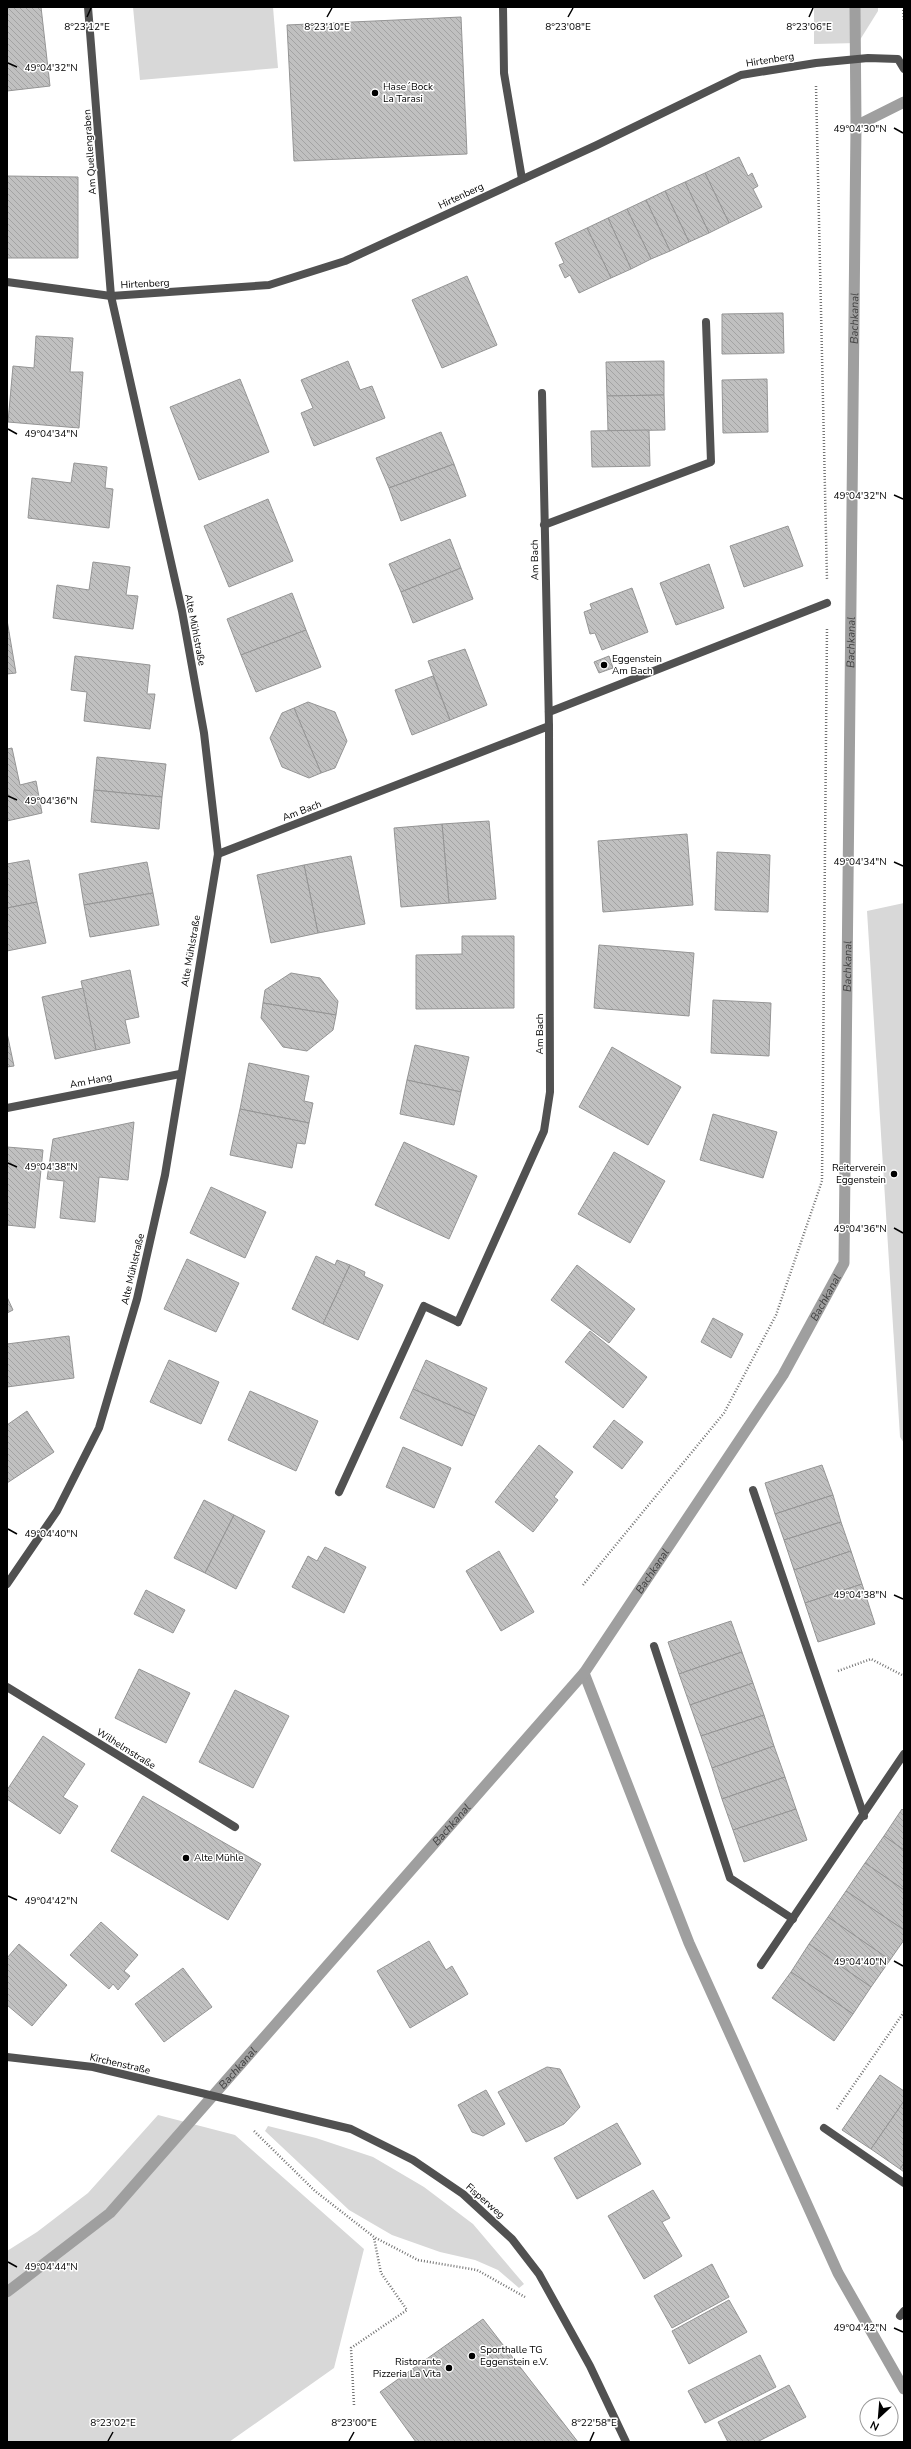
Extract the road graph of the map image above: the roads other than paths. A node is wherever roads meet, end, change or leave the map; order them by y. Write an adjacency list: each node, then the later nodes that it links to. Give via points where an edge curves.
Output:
1 (88, 7): 6 (street, Am Quellengraben)
2 (503, 7): 4 (street, via 504,73)
3 (904, 69): 4 (street, Hirtenberg, via 898,59 868,58 741,75)
4 (522, 179): 6 (street, Hirtenberg, via 346,261 269,285)
5 (7, 282): 6 (street, Hirtenberg)
6 (111, 296): 13 (street, Alte Mühlstraße, via 182,611 204,733)
7 (706, 322): 9 (street, via 711,462)
8 (542, 393): 9 (street, Am Bach)
9 (544, 525): 11 (street, Am Bach)
10 (827, 603): 11 (street)
11 (549, 712): 12 (street, Am Bach)
12 (549, 726): 13 (street, Am Bach); 17 (street, Am Bach, via 550,1092 544,1131 458,1322 424,1306)
13 (218, 854): 14 (street, Alte Mühlstraße)
14 (180, 1074): 15 (street, Am Hang); 18 (street, Alte Mühlstraße, via 165,1176 139,1292 100,1428 57,1512)
15 (7, 1108)
16 (753, 1490): 22 (street)
17 (339, 1492)
18 (7, 1584)
19 (654, 1646): 24 (street, via 730,1878)
20 (7, 1688): 23 (street, Wilhelmstraße)
21 (904, 1754): 22 (street)
22 (864, 1816): 24 (street)
23 (235, 1827)
24 (793, 1919): 25 (street)
25 (761, 1965)
26 (7, 2057): 27 (street, Kirchenstraße, via 93,2067)
27 (226, 2101): 30 (street, Fisperweg, via 350,2129 413,2160 463,2194 512,2239 540,2274 590,2366)
28 (824, 2128): 29 (street)
29 (904, 2183)
30 (626, 2442)

